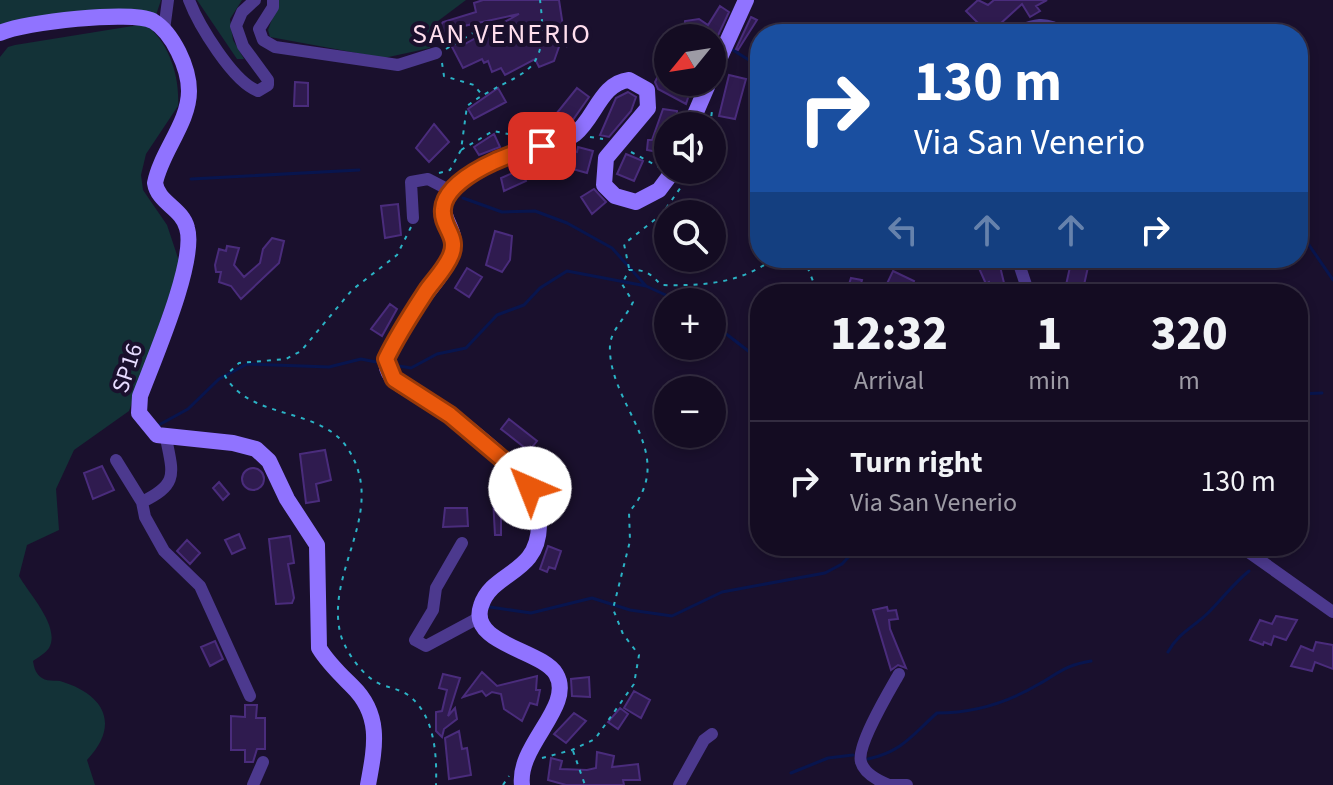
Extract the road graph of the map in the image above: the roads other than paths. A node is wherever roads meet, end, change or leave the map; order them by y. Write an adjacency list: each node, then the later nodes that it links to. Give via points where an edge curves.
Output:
1 (168, 0): 6 (street)
2 (189, 0): 3 (street, via 212,43 258,91 268,80 243,46 236,26)
3 (255, 0)
4 (273, 0): 9 (street, via 259,29 263,40 275,47 398,65)
5 (746, 0): 8 (street)
6 (164, 30): 7 (street, via 142,18 111,18 28,24); 13 (street, SP16 / SP16, via 183,64 189,92 155,183 159,196 184,220 189,249 138,408 149,429)
7 (0, 33)
8 (726, 44)
9 (436, 53)
10 (664, 184): 11 (street, via 636,202 615,196 604,185 606,158 649,102 642,85 629,80 608,89 570,137 506,156)
11 (451, 191): 12 (street, via 428,179 414,180 409,187); 19 (street, via 443,206 454,239 452,254 396,338 386,365 400,384 450,415 514,469 536,499 535,548 486,597)
12 (413, 218)
13 (166, 438): 15 (street, via 171,482); 26 (street, via 249,446 264,454 275,470 317,545 319,648 372,714 375,736)
14 (116, 460): 15 (street)
15 (142, 502): 21 (street, via 164,551 200,586)
16 (462, 543): 19 (street, via 415,640 426,646)
17 (1254, 556): 18 (street)
18 (1333, 612)
19 (480, 617): 24 (street, via 493,637 542,661 560,683 556,707 535,738)
20 (899, 674): 28 (street, via 860,754 866,771)
21 (250, 696)
22 (712, 734): 27 (street)
23 (263, 762): 25 (street)
24 (522, 780)
25 (253, 785)
26 (368, 785)
27 (679, 785)
28 (890, 785): 29 (street)
29 (907, 785)

